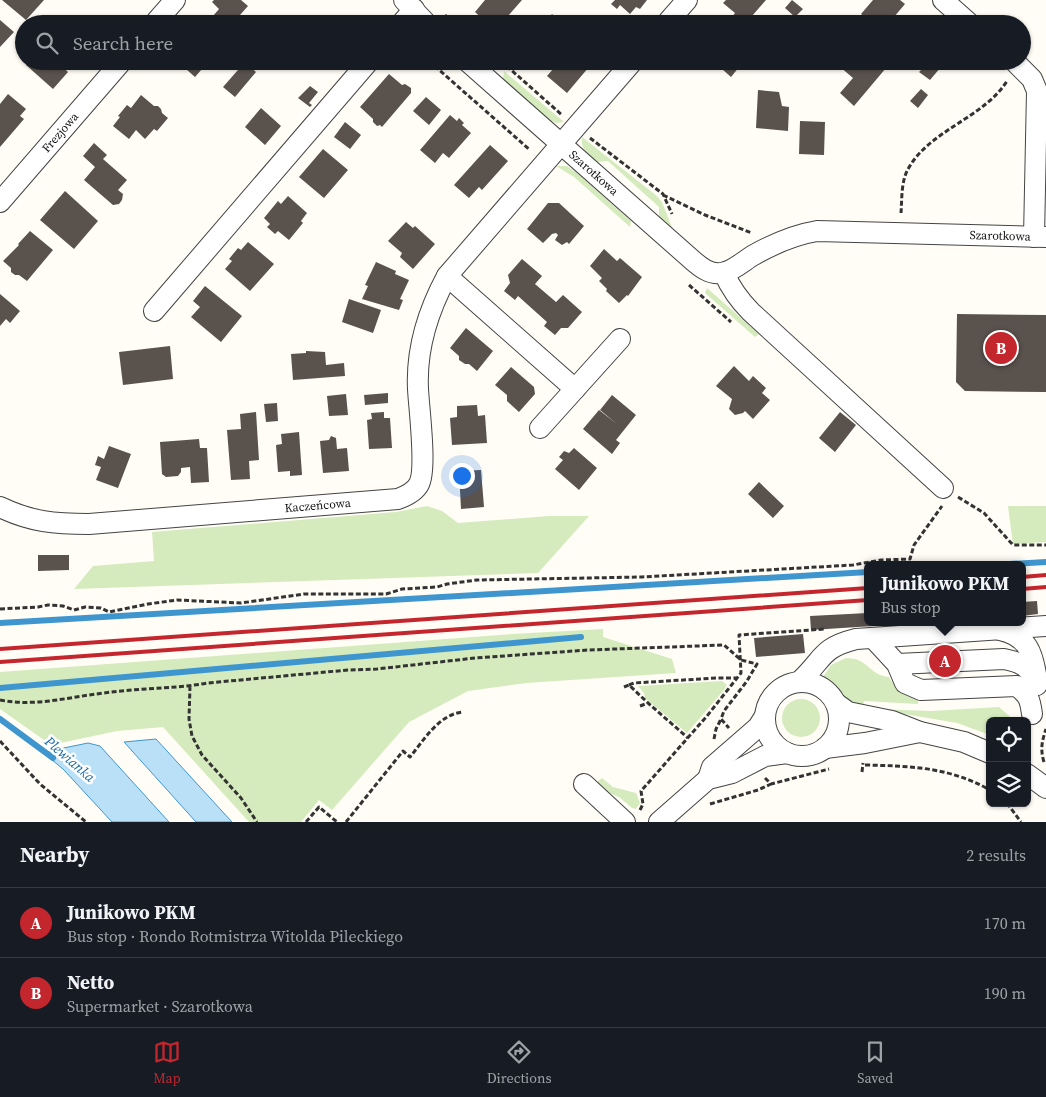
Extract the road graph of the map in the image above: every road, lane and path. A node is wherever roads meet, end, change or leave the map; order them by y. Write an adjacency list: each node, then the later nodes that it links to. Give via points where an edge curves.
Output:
1 (175, 0): 4 (street)
2 (687, 0): 5 (street)
3 (943, 0): 6 (street)
4 (162, 15)
5 (674, 15)
6 (960, 15)
7 (114, 70): 19 (street, Frezjowa)
8 (360, 70): 29 (street)
9 (439, 70): 17 (path)
10 (477, 70): 16 (street, Szarotkowa)
11 (511, 70): 15 (path)
12 (625, 70): 15 (street, Kaczeńcowa)
13 (1010, 70): 23 (path, via 998,93 915,159 906,173 903,187)
14 (1015, 70): 25 (street, via 1032,79 1037,91)
15 (576, 126): 16 (street, Kaczeńcowa); 18 (path)
16 (560, 144): 17 (street, Kaczeńcowa); 26 (street, Szarotkowa, via 700,267)
17 (543, 163): 27 (street, Kaczeńcowa)
18 (663, 194): 20 (path); 22 (path)
19 (0, 202)
20 (674, 220)
21 (758, 230): 22 (path)
22 (752, 233): 24 (path)
23 (901, 233): 25 (street, Szarotkowa); 26 (street, Szarotkowa, via 817,231 800,234 768,246)
24 (746, 236)
25 (1040, 237)
26 (724, 273): 34 (street, via 739,300 751,312)
27 (447, 276): 32 (street); 35 (street, Kaczeńcowa, via 430,310 419,355 422,467 419,484 410,494 398,499 81,524 38,521)
28 (684, 280): 30 (path)
29 (154, 311)
30 (735, 326)
31 (620, 339): 32 (street)
32 (575, 389): 33 (street)
33 (540, 428)
34 (947, 491): 36 (path, via 984,513 1013,545); 37 (path, via 914,545 910,559)
35 (0, 507)
36 (1046, 545)
37 (875, 561)
38 (864, 563): 39 (path, via 642,577 477,580 402,589 386,594 304,594 241,602 177,600 109,612 85,606 74,610 48,605)
39 (0, 609)
40 (1046, 626): 42 (street)
41 (828, 629): 44 (path, via 739,635)
42 (1000, 630): 43 (street); 56 (street, via 1018,636 1027,647 1035,668)
43 (873, 638): 46 (street); 48 (street, via 835,645)
44 (742, 660): 45 (path); 47 (path, via 741,673); 50 (path, via 724,645 588,650)
45 (757, 664)
46 (897, 664): 56 (street, via 905,683 921,690 1017,686); 56 (street, via 1004,659 1017,662 1032,674)
47 (737, 678): 49 (path); 61 (path)
48 (800, 681): 54 (street, via 818,684); 58 (street, via 787,684 776,692 768,703)
49 (629, 685): 51 (path); 53 (path)
50 (190, 686): 52 (path, via 33,703); 80 (path, via 192,736 202,754 241,798)
51 (624, 688)
52 (0, 700)
53 (648, 703): 55 (path); 61 (path)
54 (836, 704): 60 (street, via 848,712 892,721); 63 (street, via 839,712 837,732)
55 (640, 706)
56 (1037, 706)
57 (463, 712): 83 (path, via 437,724 410,756 403,751)
58 (765, 716): 65 (street, via 768,735 778,748); 70 (street, via 751,734 712,767)
59 (1046, 729): 66 (path, via 1041,753)
60 (920, 732): 63 (street); 64 (street, via 964,742)
61 (688, 738): 78 (path, via 641,791 643,804)
62 (0, 741): 79 (path, via 40,784)
63 (825, 748): 65 (street, via 807,756)
64 (986, 751)
65 (787, 753): 70 (street, via 765,756 732,773)
66 (1046, 764)
67 (856, 765): 74 (path, via 935,769)
68 (833, 768): 73 (path)
69 (1031, 777): 75 (street)
70 (708, 779): 84 (street)
71 (766, 779): 73 (path)
72 (584, 784): 78 (street)
73 (771, 784): 76 (path)
74 (986, 788)
75 (1046, 788)
76 (705, 806)
77 (1010, 807): 85 (path)
78 (630, 819)
79 (86, 822)
80 (257, 822)
81 (306, 822): 82 (path, via 319,807)
82 (337, 822)
83 (346, 822)
84 (660, 822)
85 (1020, 822)

